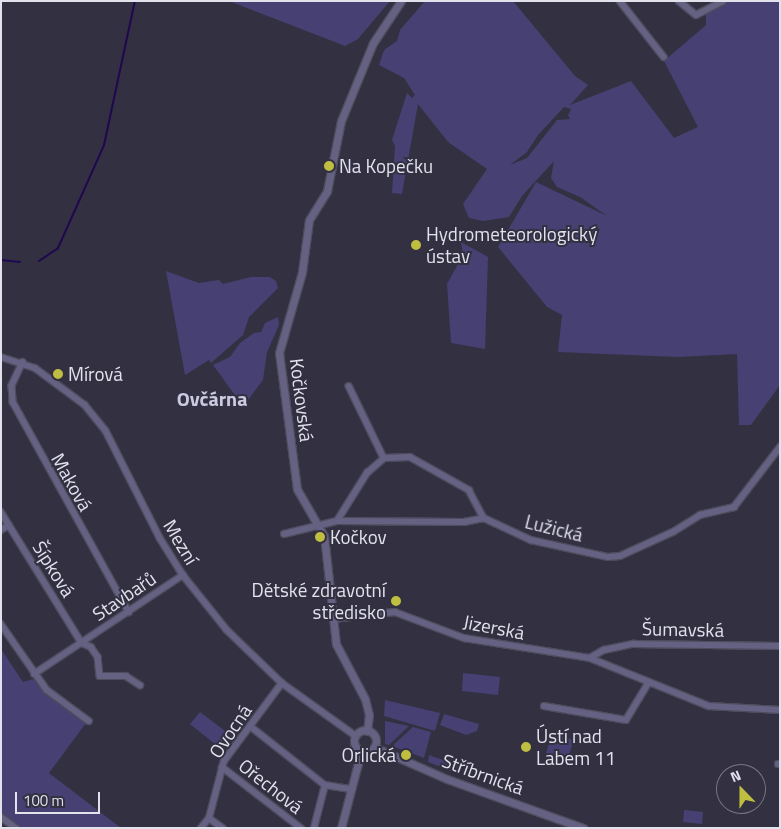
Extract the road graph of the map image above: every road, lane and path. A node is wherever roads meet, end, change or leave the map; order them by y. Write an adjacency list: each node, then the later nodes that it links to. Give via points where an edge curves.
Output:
1 (401, 1): 15 (street, Kočkovská, via 382,27 341,121 327,192 309,220 302,272 280,353 297,489)
2 (620, 1): 5 (street)
3 (679, 1): 4 (street, via 696,15)
4 (723, 1)
5 (664, 57)
6 (1, 357): 7 (street, Mezní)
7 (23, 362): 19 (street, Mezní, via 69,390 100,423); 20 (street, Maková, via 12,386 13,402)
8 (349, 386): 11 (street)
9 (780, 447): 10 (street, Lužická)
10 (777, 454): 13 (street, Lužická, via 734,507 700,516 620,556 608,557 531,540)
11 (384, 458): 13 (street, via 410,457 469,490); 14 (street, via 367,473)
12 (1, 512): 16 (street, Šípková)
13 (484, 518): 14 (street, via 464,522)
14 (337, 521): 15 (street)
15 (320, 524): 18 (street); 21 (street, Kočkovská)
16 (9, 525): 17 (street); 23 (street, Šípková)
17 (1, 530)
18 (284, 534)
19 (183, 575): 20 (street, Stavbařů); 28 (street, Mezní, via 227,630)
20 (129, 612): 23 (street, Stavbařů)
21 (333, 619): 25 (street, Jizerská, via 395,612 464,638); 34 (street, Kočkovská, via 337,647 365,699 369,715)
22 (1, 624): 26 (street)
23 (82, 643): 26 (street, Stavbařů); 29 (street, Stavbařů, via 91,647 98,657 100,676 126,676)
24 (780, 646): 25 (street, Šumavská, via 633,644 604,650)
25 (590, 658): 27 (street, Jizerská)
26 (34, 674): 32 (street, via 47,690)
27 (649, 682): 30 (street, via 626,720); 31 (street, Jizerská, via 709,706)
28 (282, 683): 33 (street, Ovocná); 35 (street, Mezní)
29 (140, 685)
30 (544, 706)
31 (780, 710)
32 (89, 721)
33 (250, 726): 38 (street, Ovocná); 39 (street)
34 (367, 731): 35 (street); 36 (street, via 375,737)
35 (356, 736): 37 (street, via 354,744)
36 (374, 747): 37 (street); 49 (street, Stříbrnická, via 447,779)
37 (361, 752): 40 (street)
38 (222, 767): 42 (street, Ovocná); 46 (street, Ořechová)
39 (325, 785): 40 (street); 47 (street)
40 (351, 789): 48 (street)
41 (1, 817): 43 (street)
42 (209, 818): 44 (street, Ovocná); 45 (street)
43 (16, 828)
44 (202, 828)
45 (223, 828)
46 (300, 828)
47 (314, 828)
48 (341, 828)
49 (583, 828)

